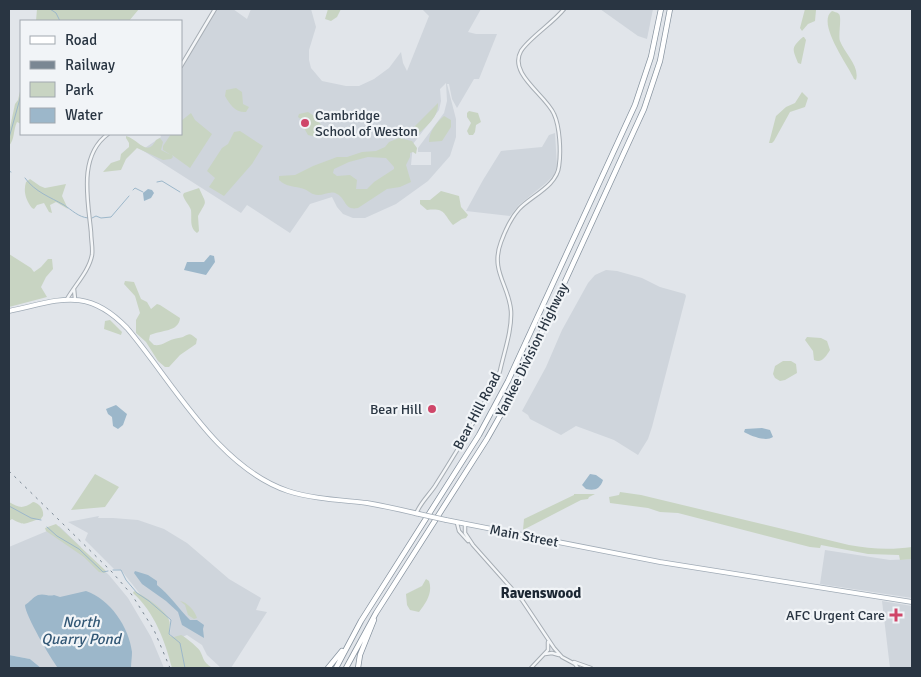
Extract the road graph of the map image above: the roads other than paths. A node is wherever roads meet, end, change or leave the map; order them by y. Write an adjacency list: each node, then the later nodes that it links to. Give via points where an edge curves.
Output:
1 (215, 9): 5 (street)
2 (564, 9): 11 (street, Bear Hill Road, via 520,54 519,68 555,116 559,170 552,182 517,212 501,241 498,270 511,316 499,374)
3 (661, 9): 18 (highway, Yankee Division Highway, via 651,57 635,105 506,385 479,435)
4 (670, 9): 16 (highway, Yankee Division Highway, via 660,61 642,114 522,376 487,439)
5 (182, 64)
6 (107, 135): 7 (street, via 97,146 90,163 87,190 92,253 86,270)
7 (74, 287): 8 (street); 9 (street)
8 (67, 299): 9 (main road); 10 (main road)
9 (75, 299): 11 (main road, Main Street, via 101,309 119,321 216,441 250,471 271,484 308,496 376,504)
10 (9, 311)
11 (418, 514): 12 (main road, Main Street, bridge)
12 (458, 523): 13 (main road, Main Street); 14 (street, via 459,531)
13 (465, 524): 14 (street, via 464,533); 15 (main road, Main Street, via 660,562)
14 (472, 545): 17 (street, via 522,600)
15 (912, 602)
16 (376, 613): 24 (highway, Yankee Division Highway); 25 (highway)
17 (548, 640): 19 (street, via 549,649); 20 (street)
18 (348, 644): 22 (highway); 23 (highway, Yankee Division Highway)
19 (545, 654): 20 (street, via 553,653); 26 (street)
20 (564, 658): 21 (street)
21 (570, 661): 27 (street); 28 (street)
22 (328, 668)
23 (336, 668)
24 (346, 668)
25 (358, 668)
26 (531, 668)
27 (578, 668)
28 (591, 668)

